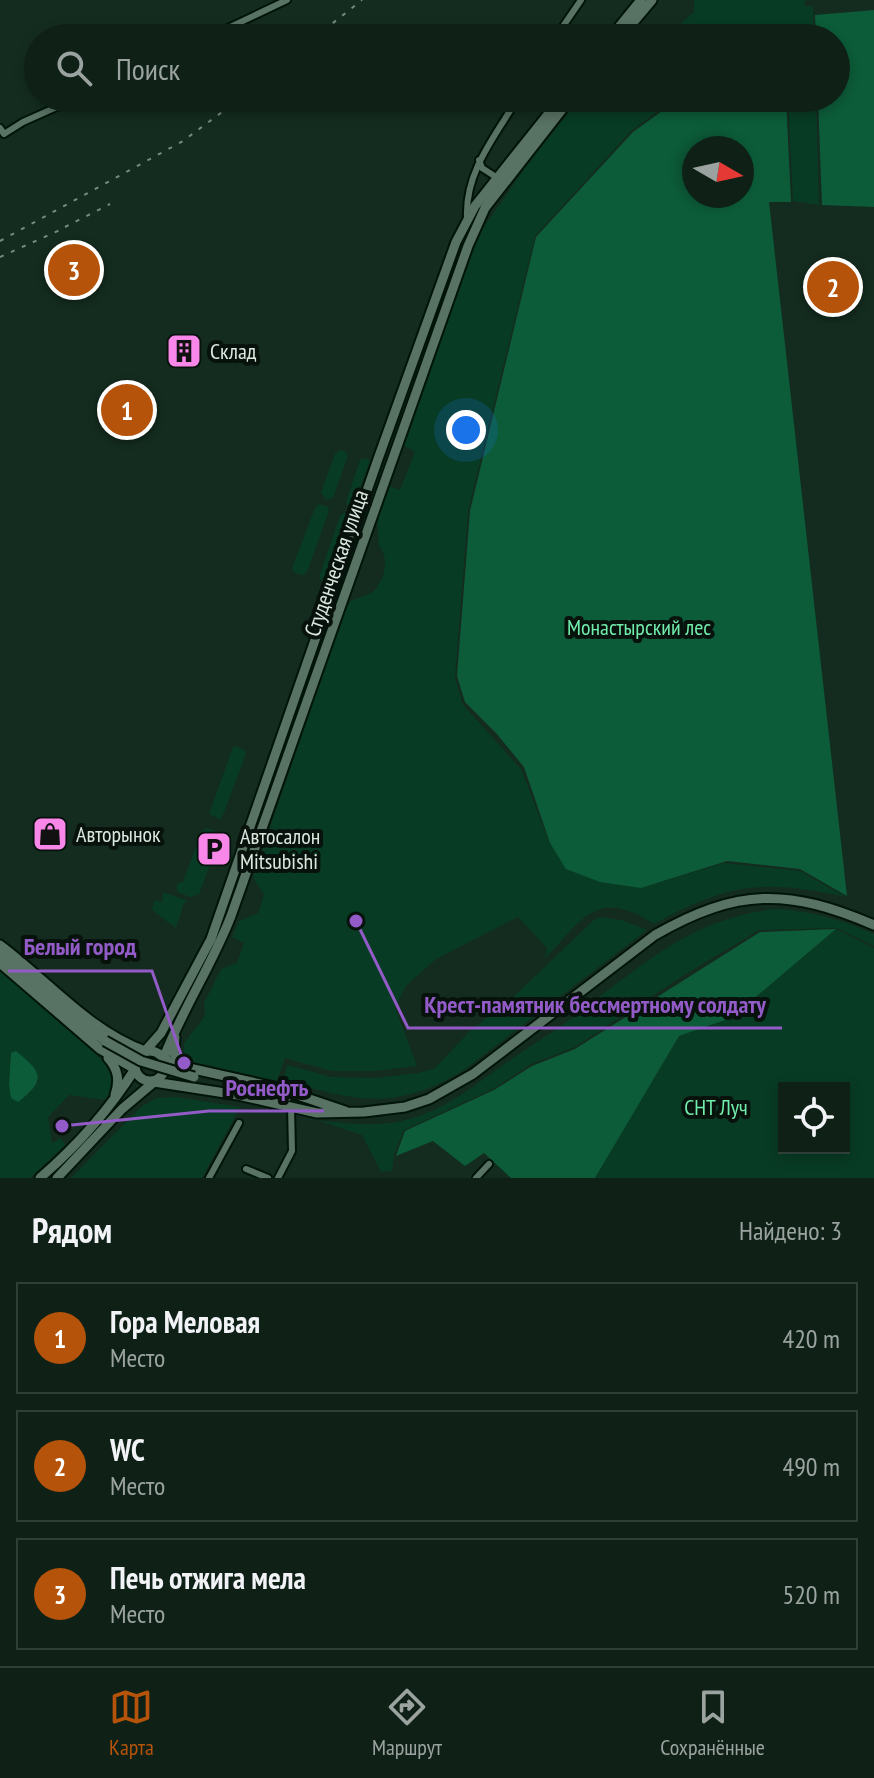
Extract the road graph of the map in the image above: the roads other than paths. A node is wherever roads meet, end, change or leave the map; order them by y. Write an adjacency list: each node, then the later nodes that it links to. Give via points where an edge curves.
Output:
1 (287, 0): 5 (street)
2 (581, 0): 6 (street)
3 (641, 0): 7 (main road)
4 (652, 0): 8 (main road)
5 (236, 24)
6 (565, 24)
7 (621, 24)
8 (632, 24)
9 (46, 112): 13 (street)
10 (509, 112): 14 (street)
11 (549, 112): 15 (main road, Студенческая улица)
12 (560, 112): 21 (main road, Студенческая улица, via 485,208 468,246 231,916)
13 (2, 131)
14 (479, 160): 15 (street); 16 (street)
15 (496, 177): 16 (main road, Студенческая улица)
16 (467, 220): 21 (main road, Студенческая улица, via 378,459)
17 (874, 925): 32 (main road, via 809,901 774,897 730,902 685,917 449,1089 405,1107)
18 (0, 945): 22 (main road)
19 (0, 955): 24 (main road)
20 (0, 963): 24 (main road)
21 (199, 976): 23 (main road, Студенческая улица)
22 (98, 1024): 23 (main road, via 136,1042 152,1039); 25 (main road)
23 (171, 1025): 25 (main road, Студенческая улица); 26 (main road, Студенческая улица); 28 (main road, via 174,1054)
24 (102, 1045): 27 (main road); 28 (main road, bridge); 30 (main road, via 117,1073)
25 (145, 1051): 26 (main road); 27 (main road)
26 (164, 1057): 28 (main road); 29 (main road, via 164,1073)
27 (135, 1069): 29 (main road, via 141,1079); 30 (main road)
28 (191, 1073): 32 (main road)
29 (154, 1082): 31 (main road); 37 (main road)
30 (111, 1106): 36 (main road)
31 (291, 1107): 32 (main road, via 317,1113); 40 (street, via 292,1151)
32 (345, 1111)
33 (239, 1123): 38 (street)
34 (489, 1164): 41 (street)
35 (246, 1169): 39 (street)
36 (40, 1178)
37 (57, 1178)
38 (209, 1178)
39 (268, 1178)
40 (278, 1178)
41 (476, 1178)

